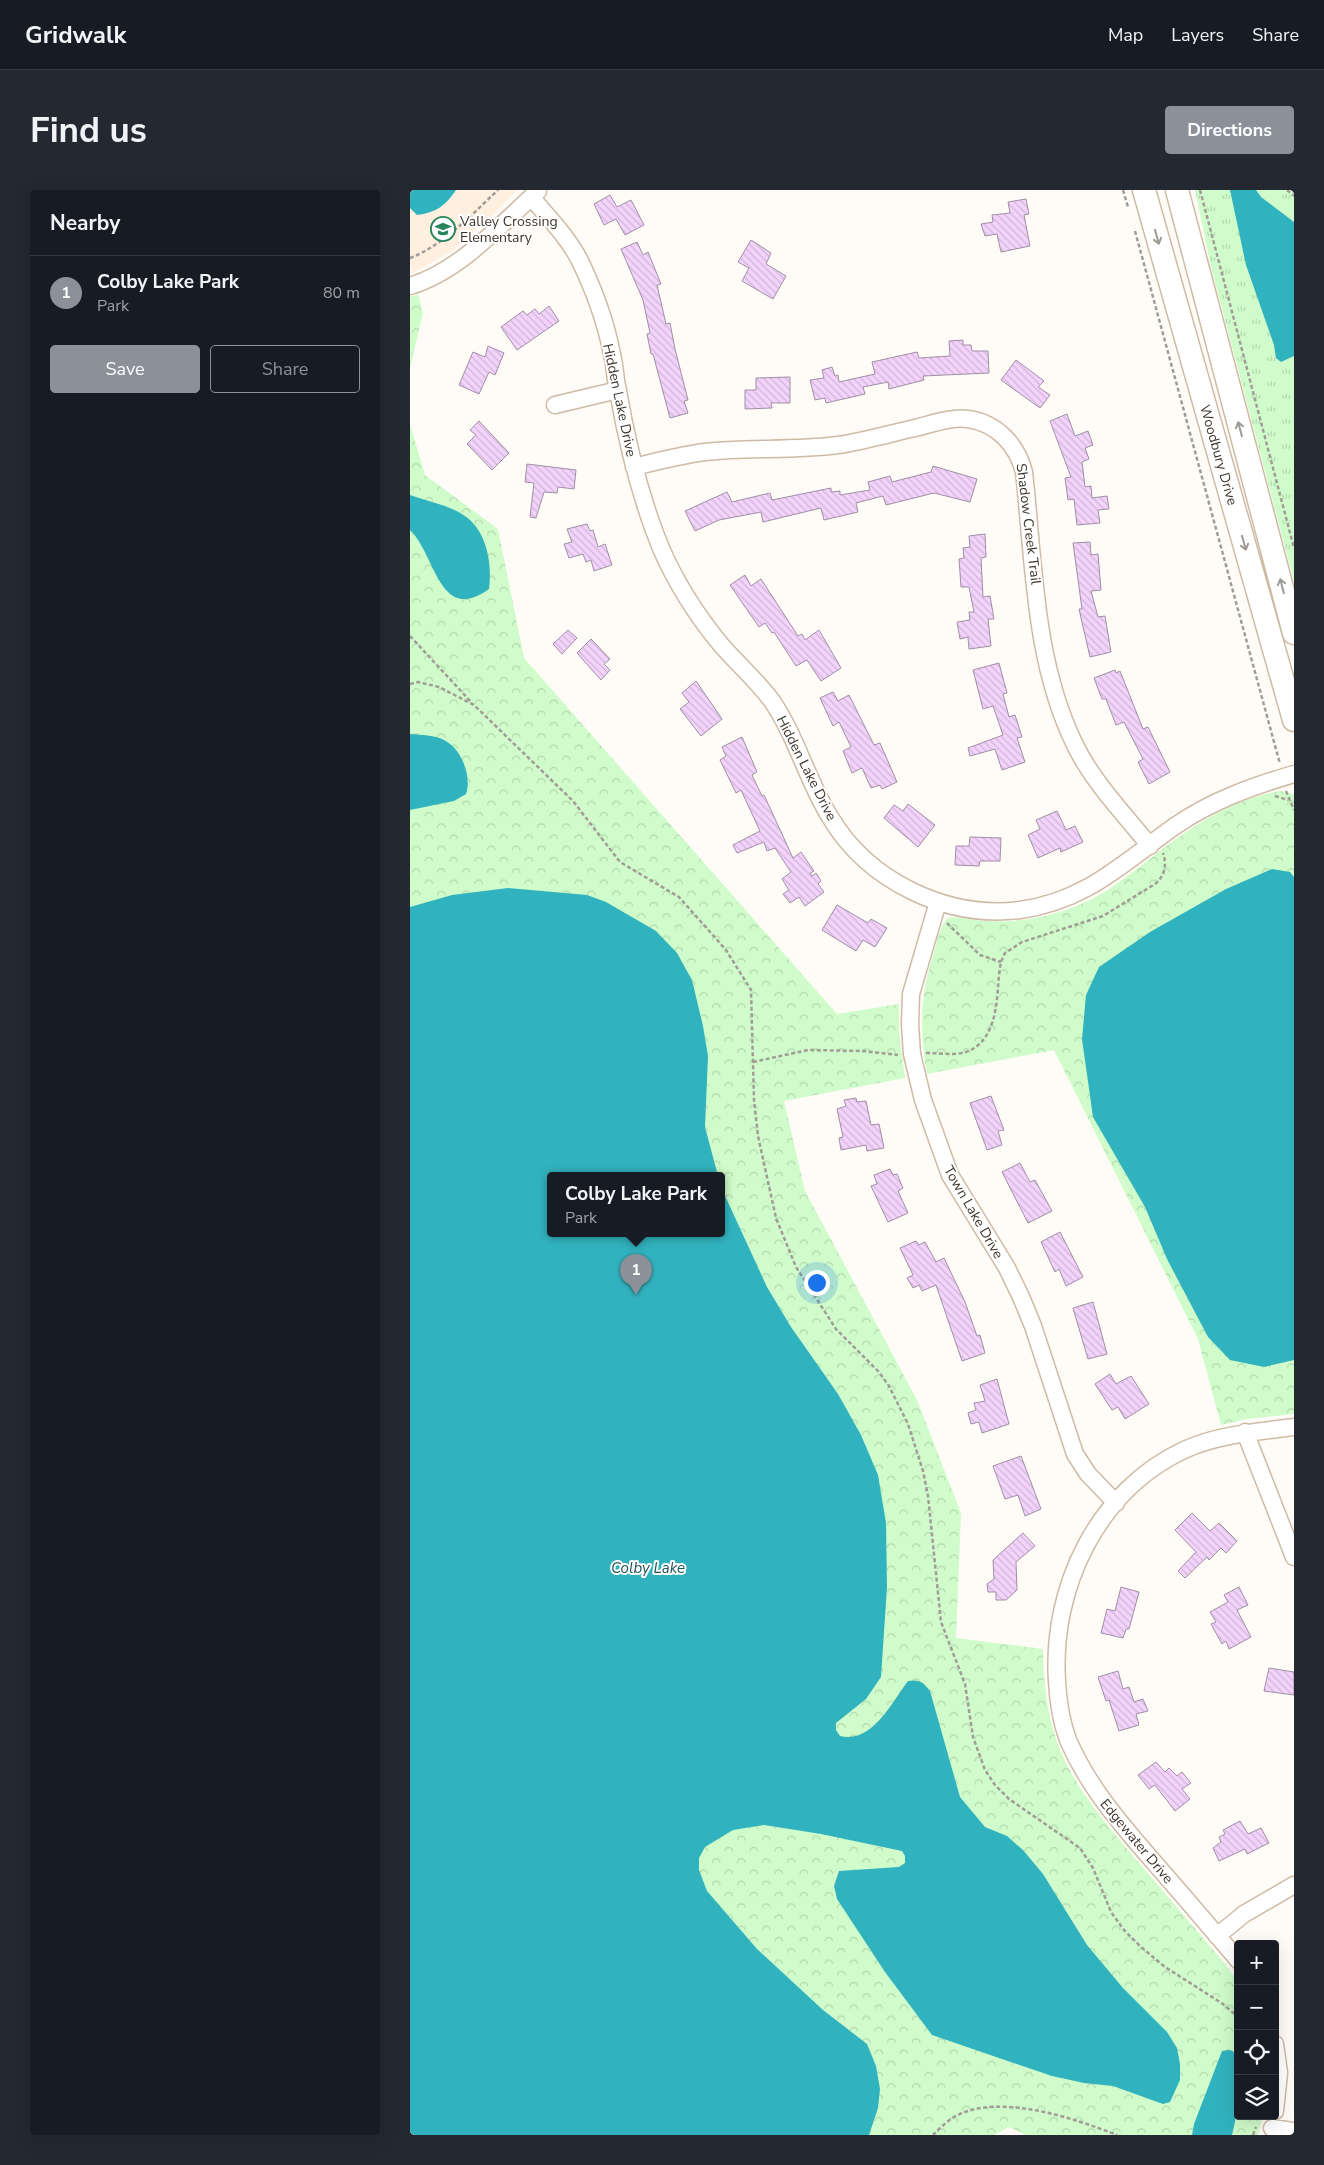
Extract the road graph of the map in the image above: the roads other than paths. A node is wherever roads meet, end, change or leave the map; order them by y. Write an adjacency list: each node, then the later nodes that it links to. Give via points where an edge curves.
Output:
1 (1144, 190): 9 (main road, Woodbury Drive, one-way to 9)
2 (1177, 190): 8 (main road, Woodbury Drive, one-way to 2)
3 (535, 194): 4 (street, via 463,257); 5 (street, Hidden Lake Drive, via 579,258 596,298 612,354)
4 (410, 286)
5 (618, 390): 6 (street); 7 (street, Hidden Lake Drive)
6 (555, 404)
7 (634, 467): 11 (street, Shadow Creek Trail, via 706,452 802,450 839,445 966,418 998,431 1012,443 1024,472 1042,636 1061,713 1075,746 1098,782); 12 (street, Hidden Lake Drive, via 658,540 677,581 722,645 769,697 784,720 830,818 875,868 904,888)
8 (1294, 633)
9 (1294, 720)
10 (1294, 774): 11 (street, Hidden Lake Drive, via 1220,801 1176,826)
11 (1159, 847): 12 (street, Hidden Lake Drive, via 1098,884 1042,907 990,911)
12 (938, 902): 15 (street, Town Lake Drive, via 911,994 912,1054 923,1100 950,1175 1021,1297 1075,1454 1088,1474)
13 (1294, 1427): 14 (street, Edgewater Drive)
14 (1245, 1432): 15 (street, Edgewater Drive, via 1184,1450 1156,1467); 16 (street)
15 (1116, 1503): 18 (street, Edgewater Drive, via 1097,1526 1080,1555 1066,1589 1056,1657 1058,1703 1068,1738 1103,1803)
16 (1294, 1557)
17 (1294, 1885): 18 (street, via 1244,1914)
18 (1218, 1936): 19 (street, Edgewater Drive)
19 (1234, 1955)
20 (1272, 2126): 21 (street)
21 (1294, 2132)

